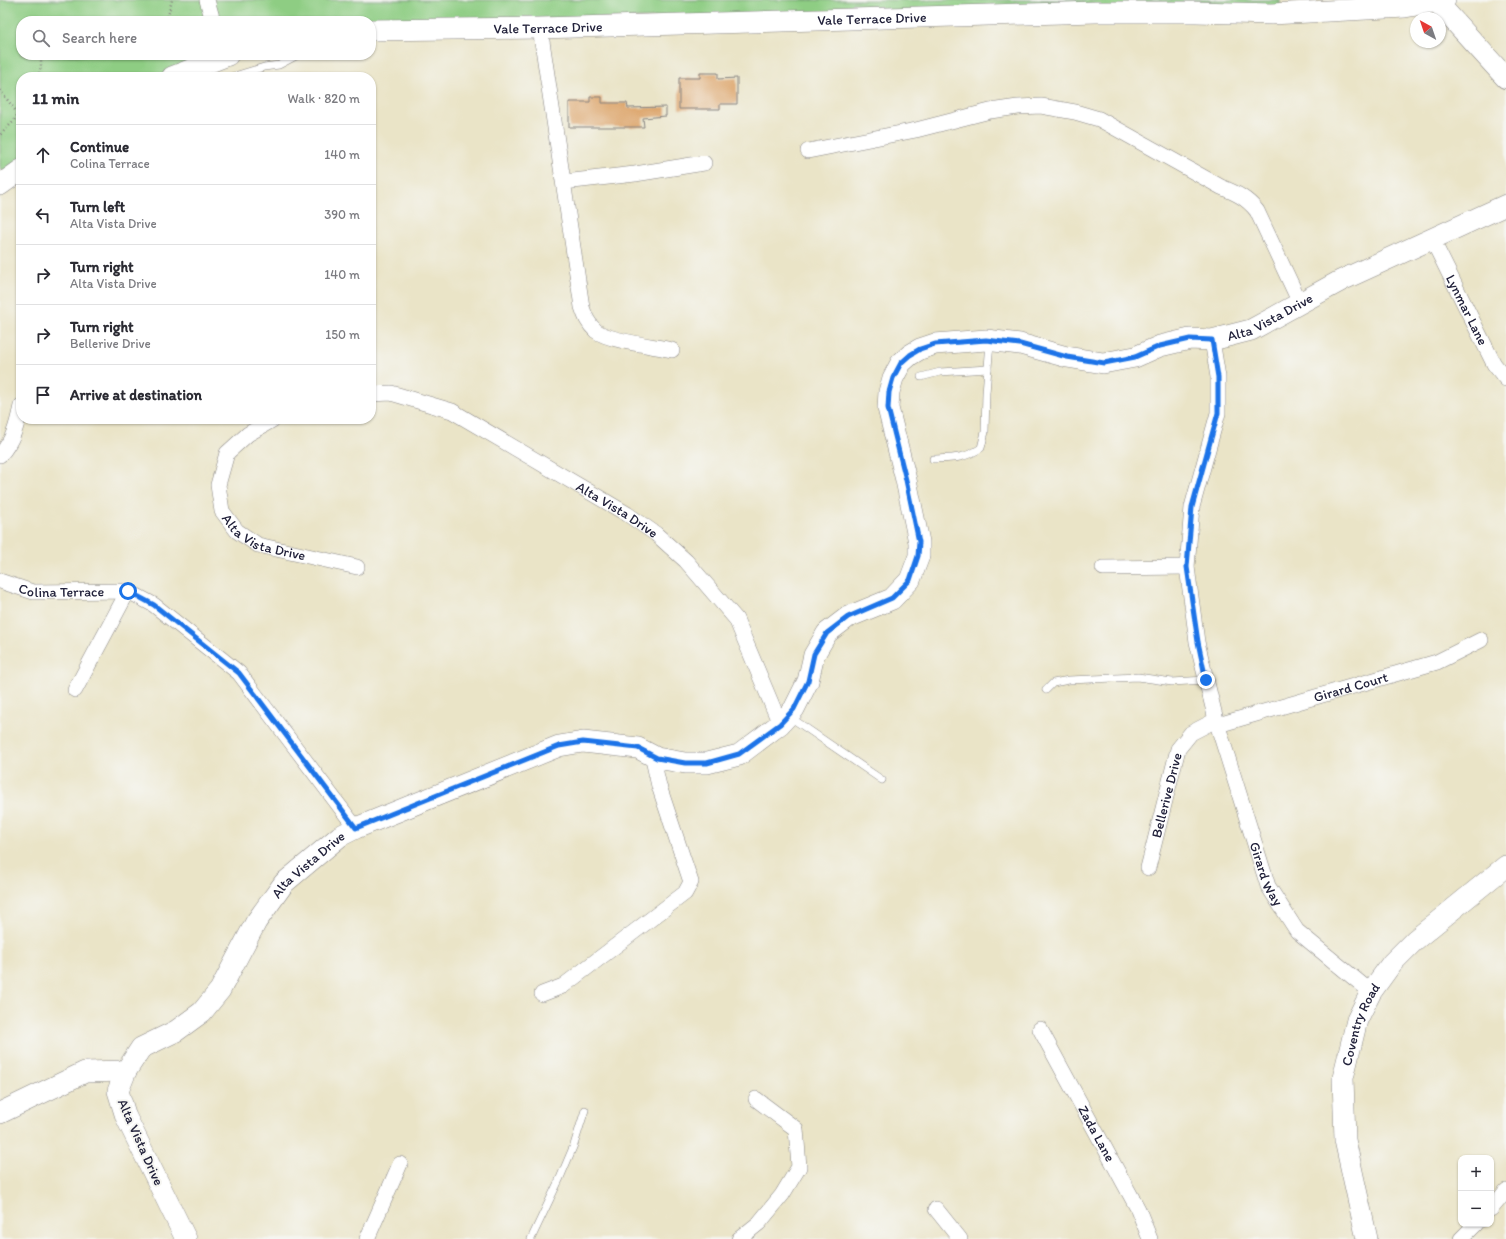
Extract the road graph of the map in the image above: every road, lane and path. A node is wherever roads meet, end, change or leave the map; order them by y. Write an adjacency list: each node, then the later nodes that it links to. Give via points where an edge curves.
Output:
1 (172, 0): 5 (path)
2 (207, 0): 6 (street)
3 (1434, 1): 4 (street, Vale Terrace Drive, via 1405,7); 15 (street)
4 (1271, 7): 7 (street, Vale Terrace Drive, via 1196,12 1096,12)
5 (168, 16)
6 (212, 16)
7 (540, 28): 8 (street, Vale Terrace Drive); 23 (street)
8 (376, 30)
9 (41, 60): 12 (path)
10 (213, 60): 13 (street)
11 (288, 60): 14 (lane, via 279,65)
12 (39, 72)
13 (184, 72)
14 (248, 72)
15 (1506, 78)
16 (0, 90): 17 (path)
17 (16, 108)
18 (16, 118): 19 (path)
19 (0, 135)
20 (808, 151): 27 (street, via 1018,107 1041,106 1099,119 1251,203)
21 (704, 162): 23 (street, via 635,174)
22 (16, 173): 24 (street)
23 (564, 182): 30 (street, via 586,320 596,331 609,337)
24 (0, 184)
25 (1506, 205): 26 (street, Alta Vista Drive)
26 (1432, 239): 27 (street, Alta Vista Drive, via 1342,280); 33 (street, Lynmar Lane, via 1494,364)
27 (1300, 303): 29 (street, Alta Vista Drive, via 1251,330)
28 (990, 340): 29 (street, Alta Vista Drive, via 1020,344 1067,357 1104,363 1135,357 1160,346 1190,339); 31 (lane); 48 (street, Alta Vista Drive, via 935,344 920,349 901,363 893,378 888,408 919,542 918,556 910,580 892,598 848,617 827,633 814,654 808,681 794,709)
29 (1212, 340): 40 (street, via 1218,377 1218,413 1192,507)
30 (672, 350)
31 (988, 369): 32 (lane, via 940,372); 38 (lane, via 985,432 981,448 959,458)
32 (921, 378)
33 (1506, 378)
34 (376, 394): 48 (street, Alta Vista Drive, via 391,394 452,411 627,514 656,534 686,561 736,619)
35 (17, 424): 37 (street, via 7,447)
36 (265, 424): 39 (street, Alta Vista Drive, via 248,434 227,453 218,485 222,511 237,531 258,545)
37 (0, 455)
38 (933, 459)
39 (357, 567)
40 (1187, 567): 41 (street); 45 (street)
41 (1103, 568)
42 (0, 581): 43 (street, Colina Terrace, via 33,592)
43 (128, 591): 46 (street); 52 (street, Colina Terrace, via 154,605 239,673)
44 (1481, 640): 49 (street, Girard Court, via 1437,662)
45 (1206, 680): 47 (lane, via 1172,682 1138,677 1069,680 1053,683); 49 (street)
46 (75, 690)
47 (1046, 690)
48 (784, 720): 50 (street, Alta Vista Drive, via 739,754 707,763 685,763); 51 (lane)
49 (1217, 723): 54 (street, Bellerive Drive, via 1190,733 1178,749); 55 (street, Girard Way, via 1268,886 1297,931)
50 (652, 755): 52 (street, Alta Vista Drive, via 638,748 583,742 559,746); 56 (street, via 659,786 691,882 685,893 618,945 563,986)
51 (882, 780)
52 (356, 828): 58 (street, Alta Vista Drive, via 340,836 284,884 256,922 220,990 202,1012 176,1031 141,1048)
53 (1506, 866): 55 (street, Coventry Road, via 1415,940 1392,963)
54 (1148, 868)
55 (1371, 992): 73 (street, Coventry Road, via 1357,1020 1343,1078 1345,1140)
56 (542, 994)
57 (1040, 1029): 72 (street, Zada Lane, via 1138,1209)
58 (126, 1071): 61 (street, via 85,1072); 67 (street, Alta Vista Drive, via 118,1091 126,1117)
59 (756, 1099): 70 (street, via 796,1129 799,1167 782,1195 759,1223)
60 (586, 1110): 69 (lane, via 574,1146)
61 (0, 1114)
62 (400, 1164): 68 (street)
63 (1506, 1191): 64 (street)
64 (1494, 1205)
65 (936, 1209): 71 (street)
66 (1473, 1227): 74 (street)
67 (186, 1239)
68 (367, 1239)
69 (531, 1239)
70 (739, 1239)
71 (960, 1239)
72 (1150, 1239)
73 (1367, 1239)
74 (1461, 1239)

